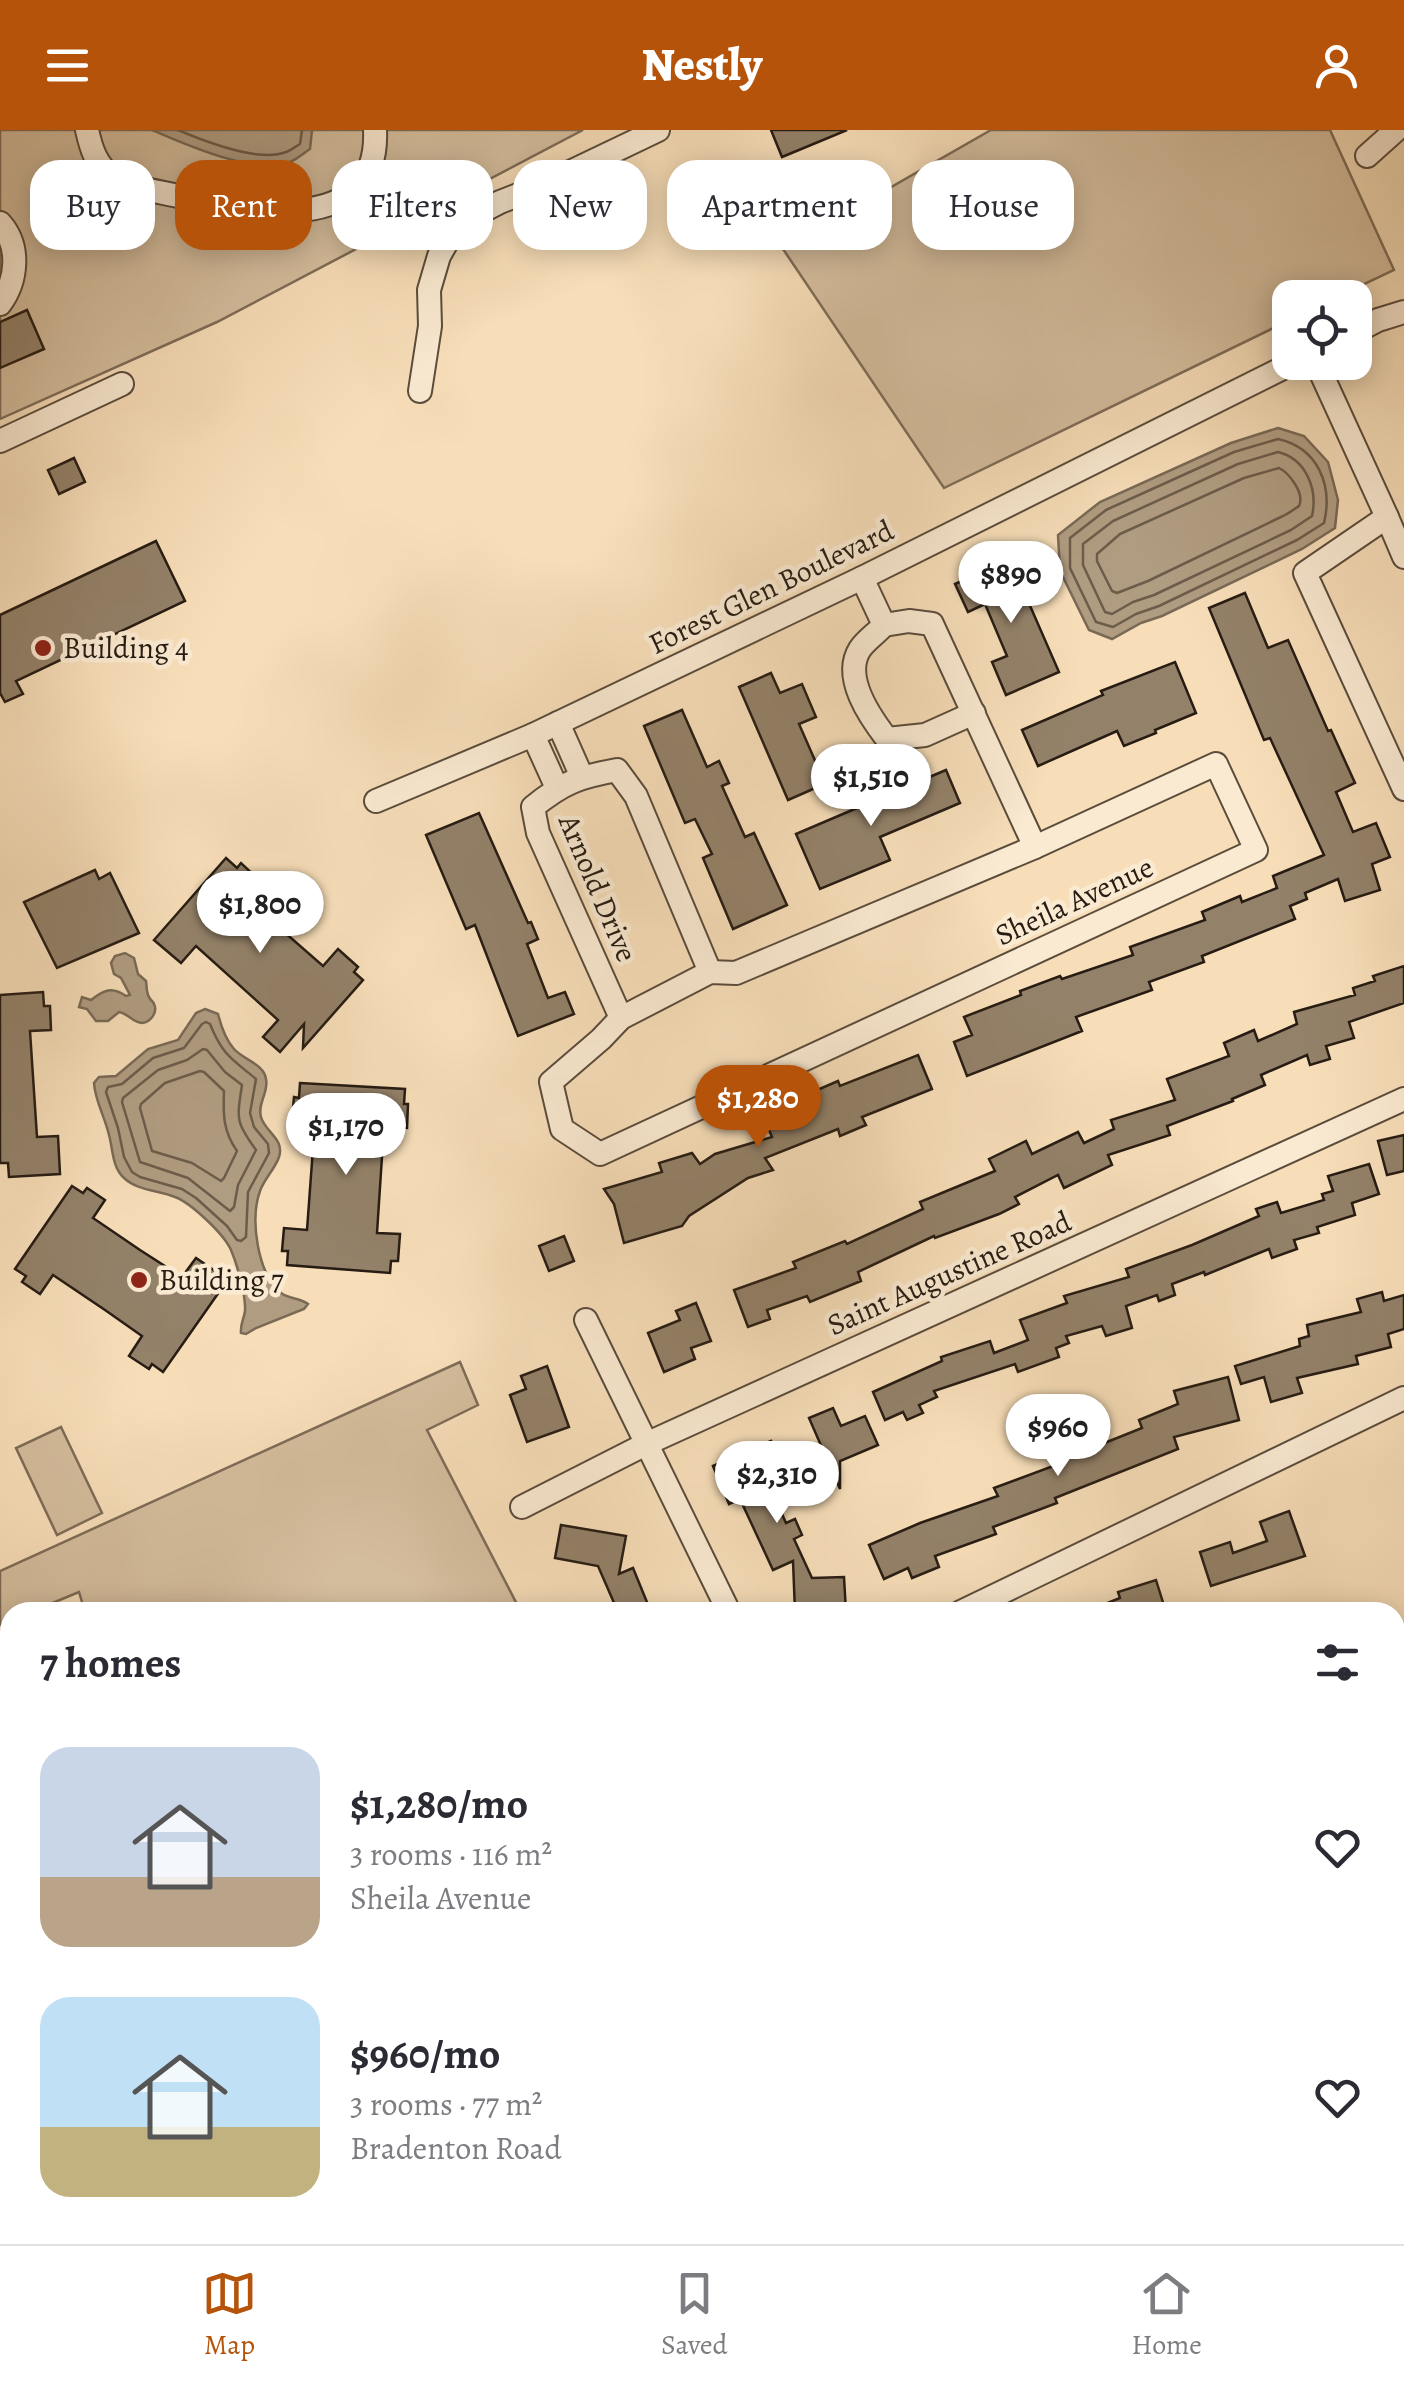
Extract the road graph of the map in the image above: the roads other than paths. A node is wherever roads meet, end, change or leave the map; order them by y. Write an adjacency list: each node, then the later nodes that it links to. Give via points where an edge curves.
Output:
1 (88, 130): 2 (street, via 96,161 114,180 284,212 348,197 366,176)
2 (376, 130)
3 (658, 130): 13 (street, via 500,202 452,233 429,290)
4 (1396, 130): 5 (street)
5 (1367, 156)
6 (0, 223): 7 (street, via 14,253 13,280)
7 (0, 304)
8 (1404, 312): 9 (street)
9 (1372, 323)
10 (1272, 373): 17 (street, Forest Glen Boulevard)
11 (1324, 380): 15 (street)
12 (122, 384): 14 (street)
13 (420, 391)
14 (0, 441)
15 (1386, 518): 16 (street); 24 (street, via 1305,573)
16 (1404, 557)
17 (862, 578): 18 (street); 20 (street, Forest Glen Boulevard)
18 (884, 626): 19 (street, via 932,624); 19 (street, via 859,650 853,672 867,713 887,739 925,735)
19 (974, 713): 26 (street)
20 (558, 723): 21 (street, Forest Glen Boulevard); 22 (street, Arnold Drive)
21 (533, 735): 23 (street, Arnold Drive); 25 (street, Forest Glen Boulevard)
22 (582, 776): 23 (street); 27 (street, Arnold Drive, via 618,770 636,796)
23 (557, 788): 28 (street, Arnold Drive, via 533,807 538,833)
24 (1404, 789)
25 (376, 801)
26 (1035, 846): 27 (street, Sheila Avenue, via 736,973); 28 (street, Sheila Avenue, via 1216,764 1256,850 600,1154 562,1129 551,1082)
27 (710, 972): 28 (street, Sheila Avenue)
28 (621, 1018)
29 (1404, 1100): 32 (street, Saint Augustine Road)
30 (586, 1320): 32 (street)
31 (1404, 1398): 35 (street)
32 (646, 1444): 33 (street, Saint Augustine Road); 34 (street)
33 (522, 1508)
34 (724, 1602)
35 (982, 1602)

